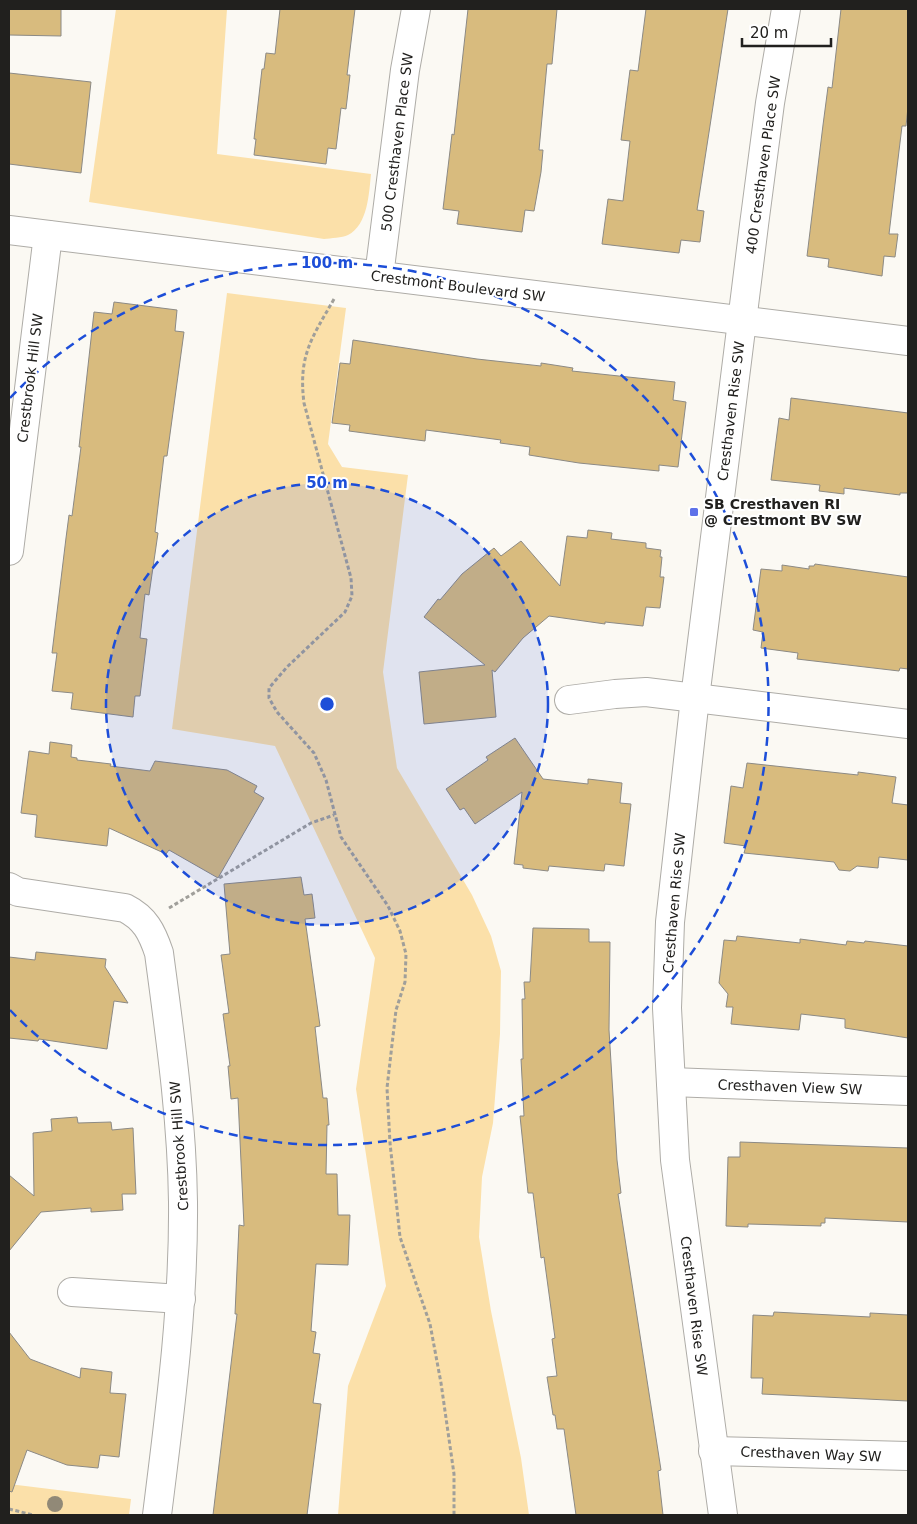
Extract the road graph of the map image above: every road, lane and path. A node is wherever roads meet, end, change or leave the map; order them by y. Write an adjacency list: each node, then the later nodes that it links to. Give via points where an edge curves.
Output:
1 (416, 9): 6 (street, 500 Cresthaven Place SW, via 405,70)
2 (786, 9): 7 (street, 400 Cresthaven Place SW, via 770,102)
3 (9, 230): 4 (street, Crestmont Boulevard SW)
4 (48, 235): 5 (street, Crestmont Boulevard SW); 9 (street, Crestbrook Hill SW)
5 (337, 270): 6 (street, Crestmont Boulevard SW); 13 (path, via 334,299 306,352 301,377 304,403 351,578 352,596 345,612 269,688 270,698 278,712 314,753 326,780)
6 (379, 276): 7 (street, Crestmont Boulevard SW)
7 (742, 321): 8 (street, Crestmont Boulevard SW); 10 (street, Cresthaven Rise SW)
8 (908, 341)
9 (9, 551)
10 (695, 698): 11 (street, via 646,692); 12 (street); 16 (street, Cresthaven Rise SW, via 670,922 668,1008)
11 (569, 700)
12 (908, 724)
13 (334, 816): 15 (path, via 311,823); 25 (path, via 341,837 388,906 406,954 405,982 396,1010 387,1088 390,1144 400,1237 430,1324 441,1383 454,1474)
14 (9, 887): 15 (street, via 18,892 112,904 137,914)
15 (145, 922): 19 (street, Crestbrook Hill SW, via 159,953 179,1121 183,1202)
16 (671, 1082): 17 (street, Cresthaven View SW); 20 (street, Cresthaven Rise SW, via 675,1160)
17 (908, 1091)
18 (72, 1292): 19 (street)
19 (181, 1298): 24 (street, Crestbrook Hill SW)
20 (713, 1451): 21 (street, Cresthaven Way SW); 26 (street, Cresthaven Rise SW)
21 (908, 1456)
22 (9, 1509): 23 (path)
23 (33, 1515)
24 (157, 1515)
25 (454, 1515)
26 (723, 1515)

